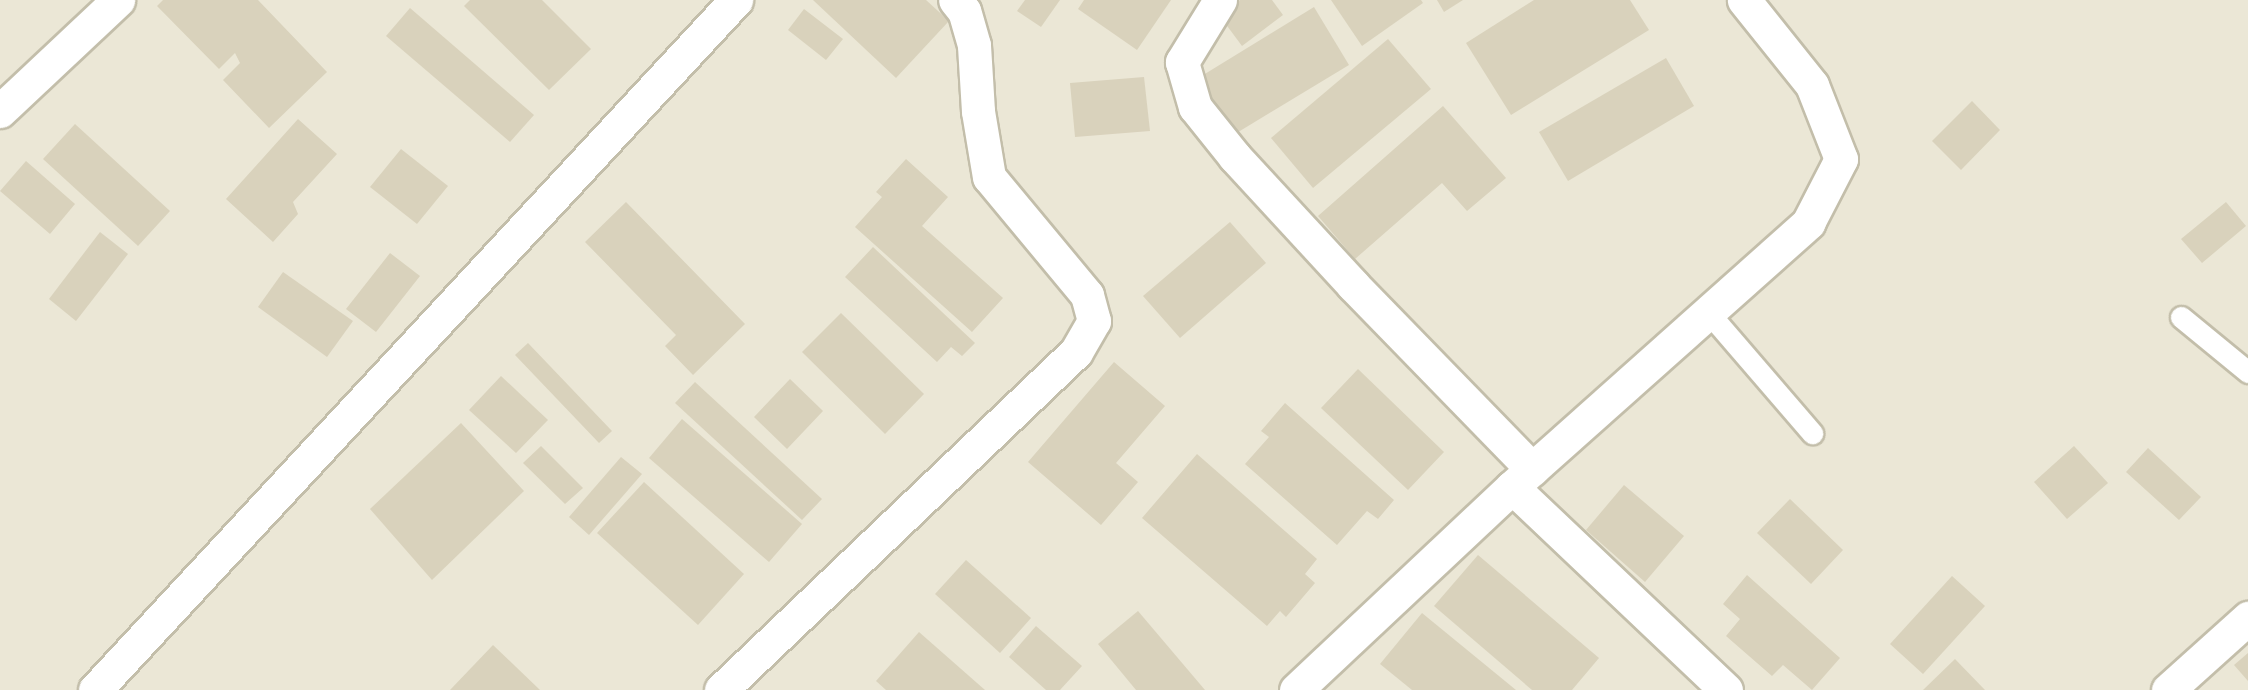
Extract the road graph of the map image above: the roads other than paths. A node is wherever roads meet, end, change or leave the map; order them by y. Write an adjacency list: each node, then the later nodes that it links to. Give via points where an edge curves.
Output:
1 (118, 0): 6 (street)
2 (736, 0): 13 (street)
3 (955, 0): 14 (street, via 964,11 974,45 978,111 989,177 1087,295 1094,321 1076,352)
4 (1220, 0): 11 (street, via 1182,62 1195,107 1235,157)
5 (1744, 0): 7 (street, via 1812,85 1841,159 1808,223)
6 (0, 111)
7 (1708, 312): 10 (lane); 11 (street)
8 (2181, 317): 9 (lane)
9 (2248, 372)
10 (1812, 433)
11 (1522, 478): 15 (street); 16 (street)
12 (2248, 618): 17 (street)
13 (95, 690)
14 (721, 690)
15 (1296, 690)
16 (1726, 690)
17 (2168, 690)

